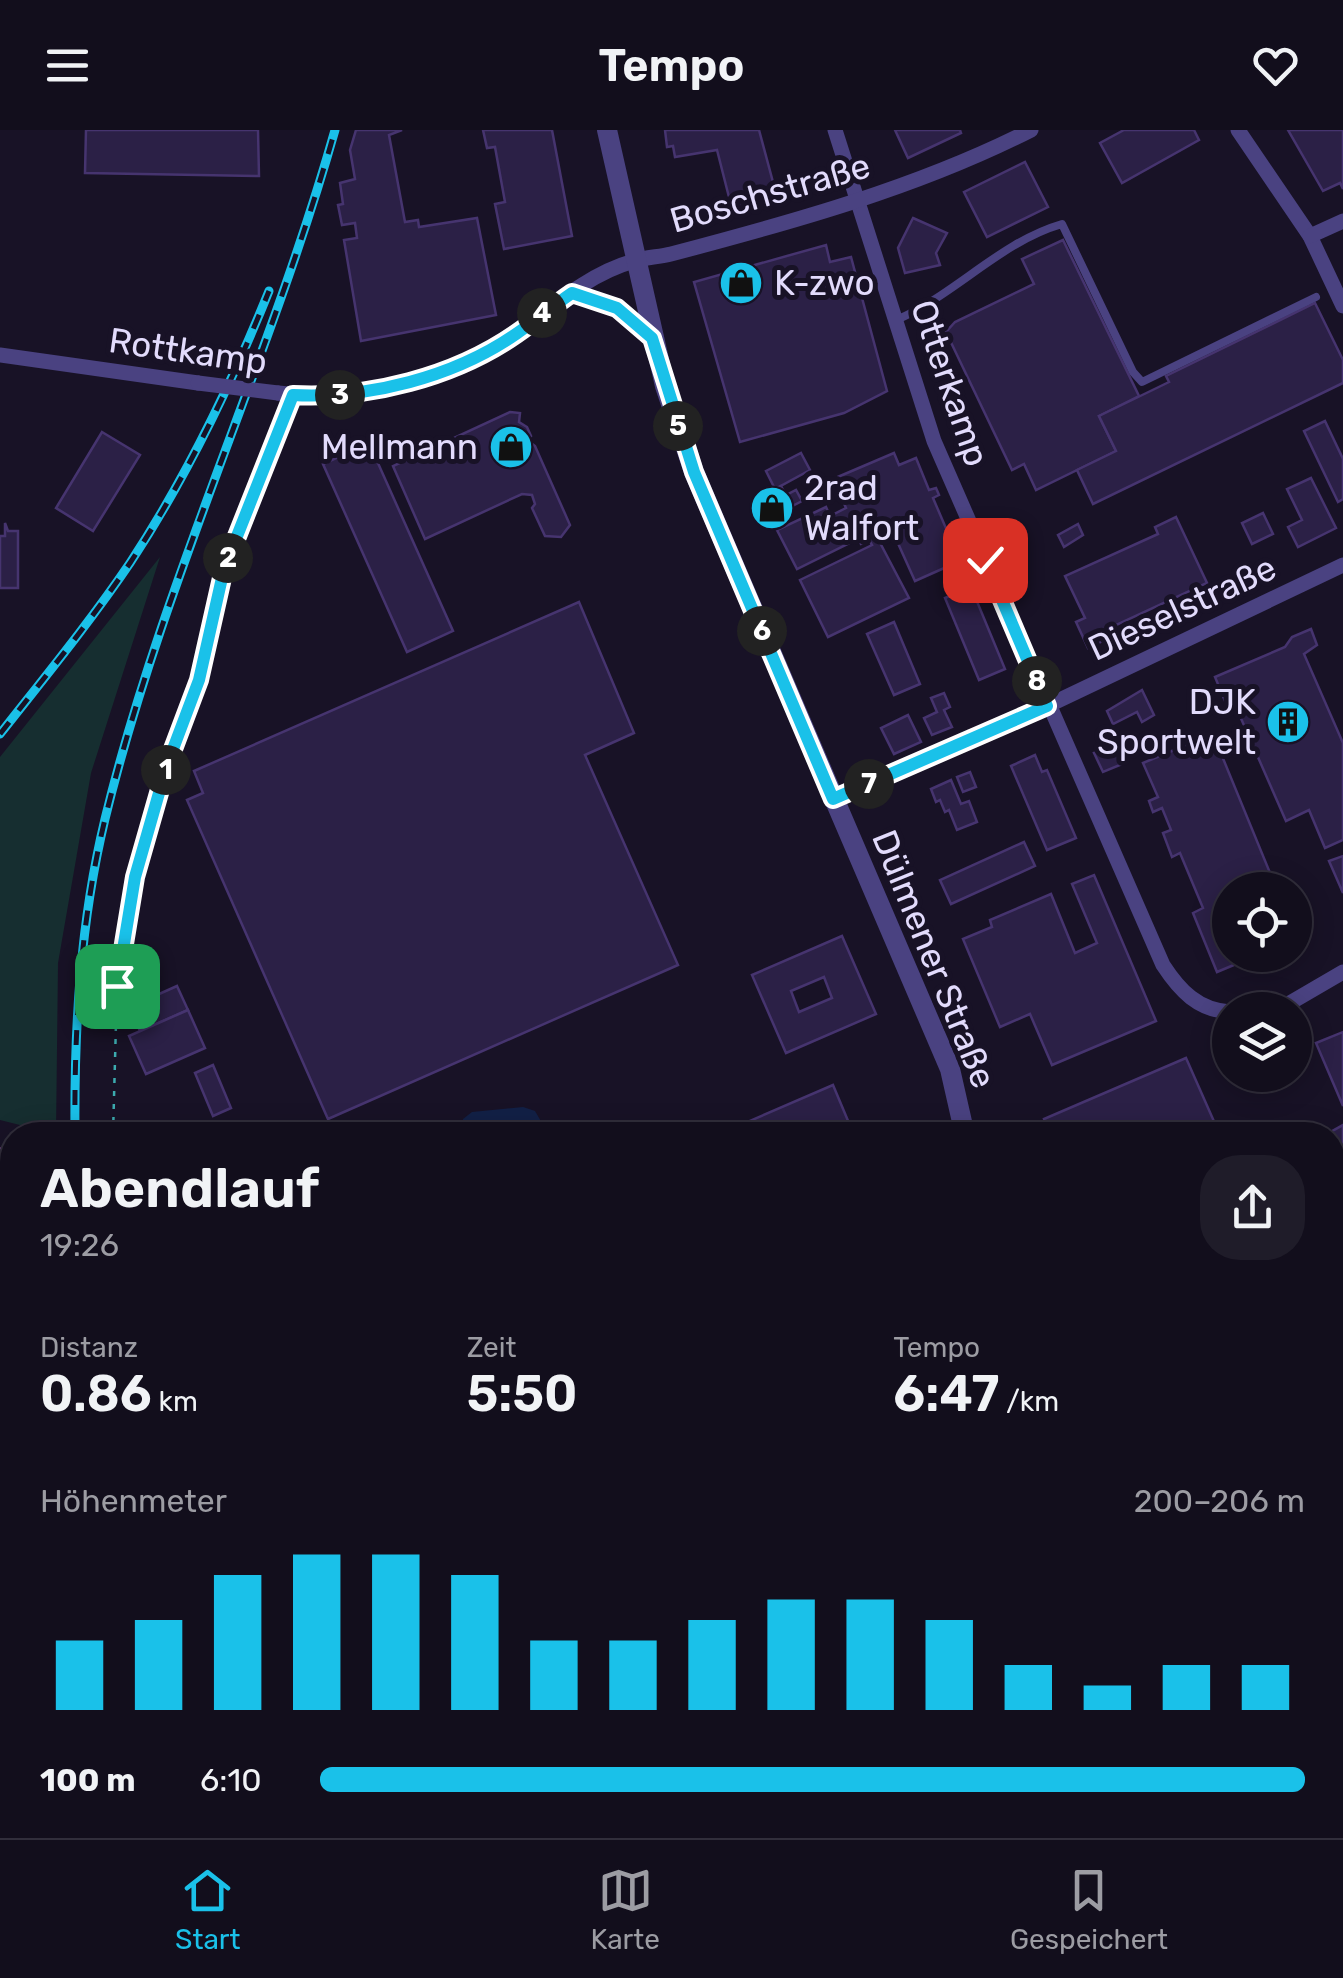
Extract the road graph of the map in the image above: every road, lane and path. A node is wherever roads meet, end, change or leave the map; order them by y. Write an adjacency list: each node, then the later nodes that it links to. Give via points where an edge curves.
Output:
1 (607, 130): 8 (street, Dülmener Straße)
2 (835, 130): 5 (street, Otterkamp)
3 (1031, 130): 5 (street, Boschstraße, via 931,177)
4 (1238, 130): 7 (street)
5 (857, 199): 8 (street, Boschstraße); 12 (street, Otterkamp)
6 (1343, 221): 7 (street)
7 (1310, 236): 11 (street)
8 (635, 260): 9 (street, Rottkamp); 13 (street, Dülmener Straße)
9 (572, 293): 13 (street, via 617,308); 15 (street, Rottkamp, via 514,336 413,380 367,392)
10 (1316, 296): 12 (lane, via 1142,382 1062,224)
11 (1343, 306)
12 (896, 320): 17 (street, Otterkamp, via 934,441)
13 (652, 338): 19 (street, Dülmener Straße, via 694,472)
14 (0, 355): 15 (street, Rottkamp, bridge)
15 (286, 394): 23 (path, via 224,569 199,680 135,877 117,986)
16 (1343, 565): 17 (street, Dieselstraße)
17 (1047, 706): 18 (street, Dieselstraße); 22 (street, via 1163,965 1192,1000)
18 (885, 777): 19 (path)
19 (833, 799): 24 (street, Dülmener Straße, via 950,1069)
20 (1343, 972): 21 (street)
21 (1309, 992)
22 (1212, 1011)
23 (112, 1122)
24 (962, 1122)

